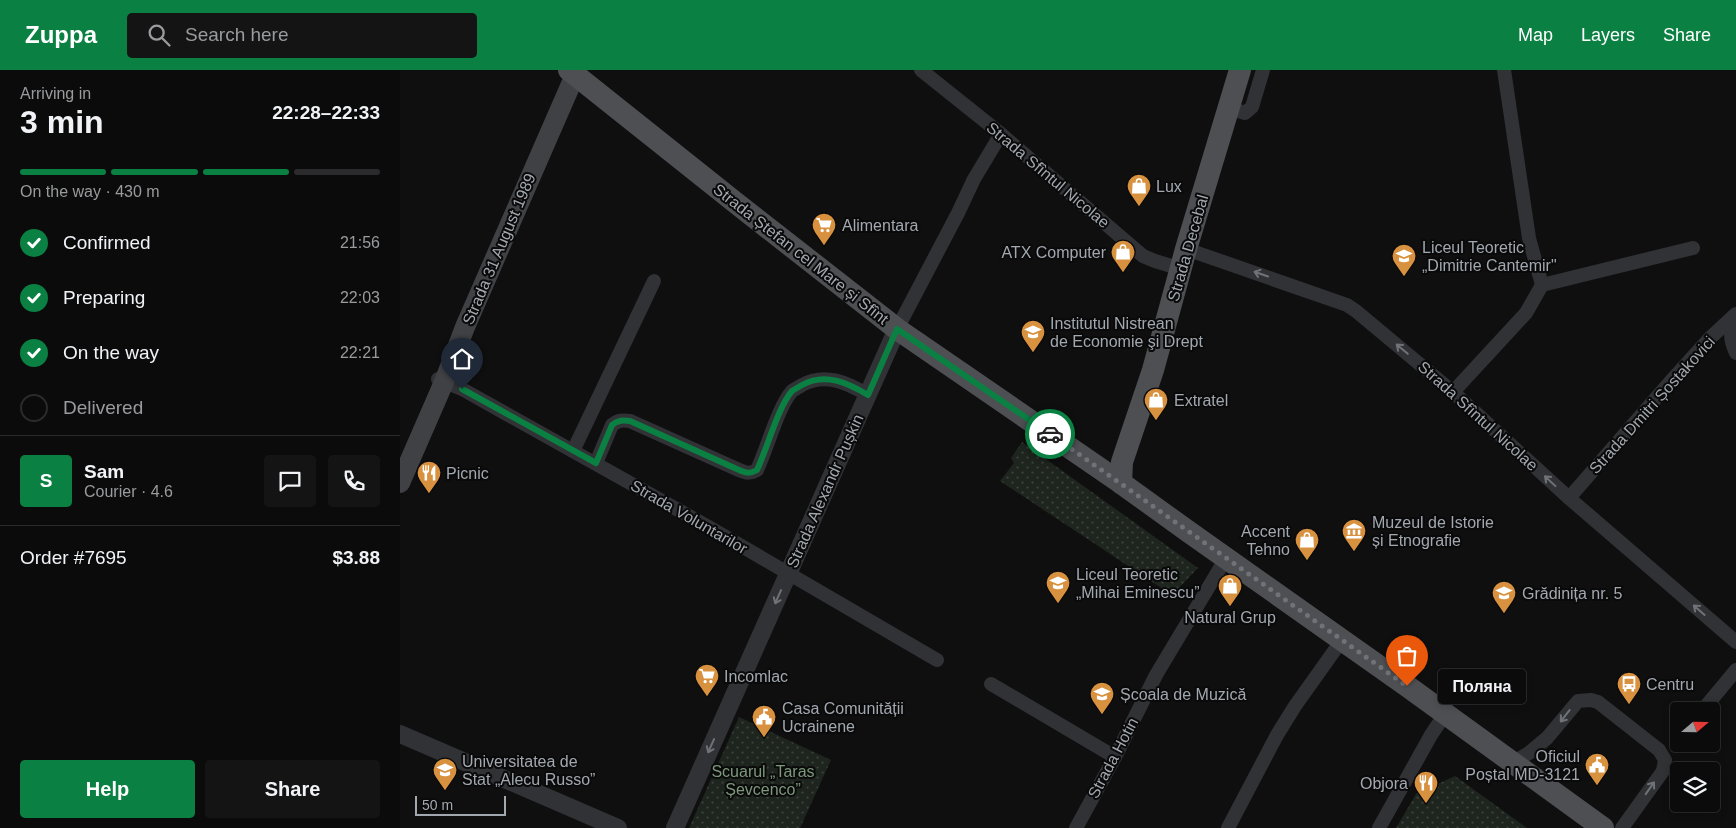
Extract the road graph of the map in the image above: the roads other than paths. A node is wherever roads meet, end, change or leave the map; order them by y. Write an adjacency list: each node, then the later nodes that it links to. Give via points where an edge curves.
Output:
1 (921, 70): 7 (street, Strada Sfîntul Nicolae)
2 (1240, 70): 6 (main road, Strada Decebal)
3 (1263, 70): 6 (street, via 1252,107 1245,113)
4 (1504, 70): 11 (street, via 1530,238)
5 (574, 72): 13 (main road, Strada Ștefan cel Mare și Sfînt); 15 (main road, Strada 31 August 1989)
6 (1229, 108): 9 (main road, Strada Decebal)
7 (1001, 134): 9 (street, Strada Sfîntul Nicolae, via 1143,256 1155,261); 13 (street, Strada Alexandr Pușkin, via 974,179)
8 (1693, 248): 11 (street)
9 (1184, 259): 16 (street, Strada Sfîntul Nicolae, one-way to 9, via 1347,305); 21 (main road, Strada Decebal, via 1153,370 1122,462)
10 (654, 281): 18 (street)
11 (1542, 285): 16 (street, via 1526,313)
12 (1736, 315): 14 (street, via 1730,337); 22 (street, Strada Dmitri Șostakovici, via 1709,339)
13 (897, 329): 17 (street, Strada Alexandr Pușkin); 21 (main road, Strada Ștefan cel Mare și Sfînt)
14 (1736, 353)
15 (441, 381): 18 (street, Strada Voluntarilor, via 462,389); 20 (main road, Strada 31 August 1989)
16 (1453, 392): 22 (street, Strada Sfîntul Nicolae, one-way to 16)
17 (868, 395): 19 (street, via 832,379 806,383 793,390 757,470 752,473 624,420 612,425); 24 (street, Strada Alexandr Pușkin)
18 (574, 451): 19 (street, Strada Voluntarilor)
19 (596, 463): 24 (street, Strada Voluntarilor)
20 (400, 483)
21 (1121, 483): 23 (main road, Strada Ștefan cel Mare și Sfînt)
22 (1569, 498): 26 (street, Strada Sfîntul Nicolae, one-way to 22)
23 (1226, 558): 25 (main road, Strada Ștefan cel Mare și Sfînt); 33 (street, Strada Hotin, via 1156,675)
24 (788, 573): 27 (street, Strada Voluntarilor); 36 (street, Strada Alexandr Pușkin, one-way to 36)
25 (1342, 640): 31 (main road, Strada Ștefan cel Mare și Sfînt); 38 (street, via 1277,735)
26 (1736, 642)
27 (937, 660)
28 (1736, 670): 30 (street)
29 (990, 684): 33 (street)
30 (1709, 702)
31 (1445, 714): 34 (main road, Strada Ștefan cel Mare și Sfînt); 39 (street)
32 (400, 734): 35 (street)
33 (1116, 757): 37 (street, Strada Hotin)
34 (1512, 763): 40 (main road, Strada Ștefan cel Mare și Sfînt); 41 (street, one-way to 34, via 1663,771 1665,760 1659,750 1598,702 1578,701 1547,738)
35 (618, 828)
36 (675, 828)
37 (1076, 828)
38 (1228, 828)
39 (1379, 828)
40 (1602, 828)
41 (1622, 828)

